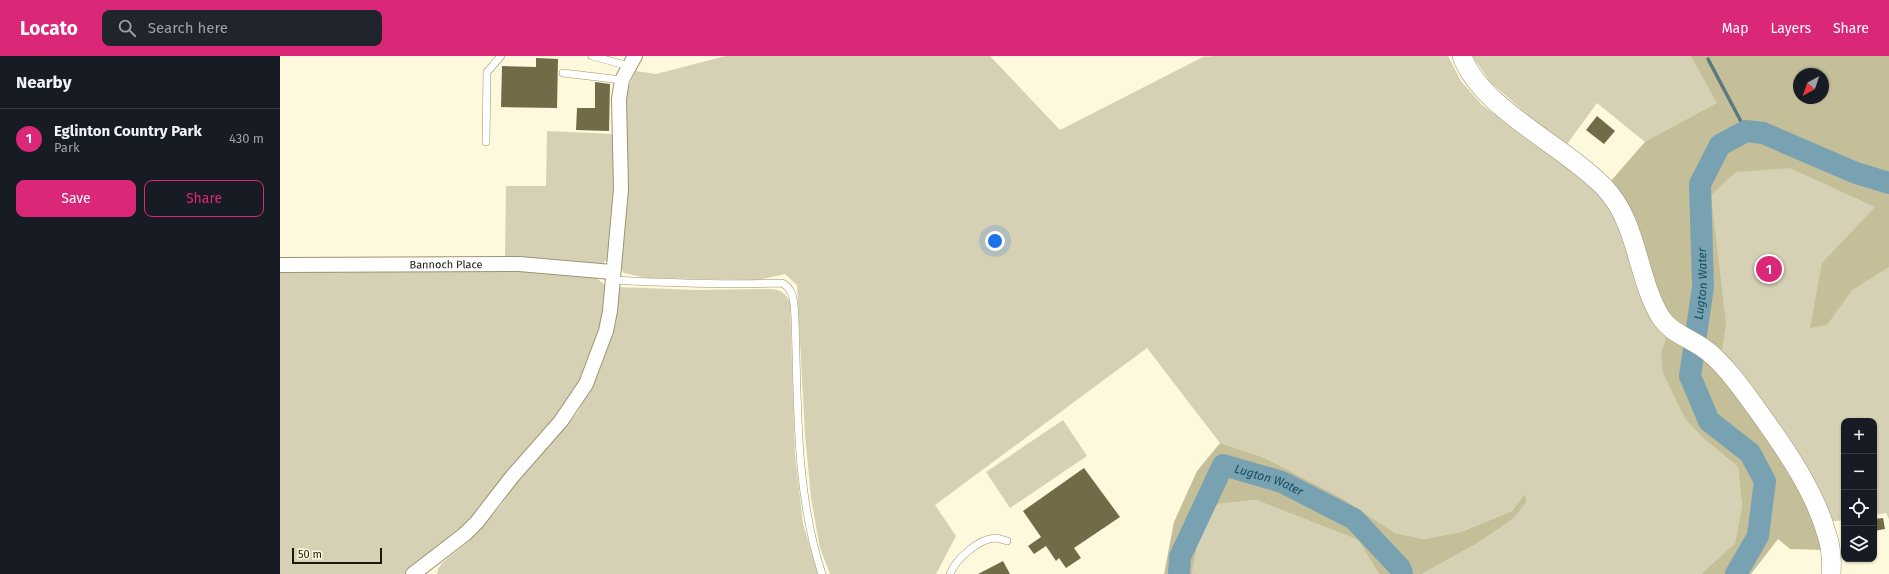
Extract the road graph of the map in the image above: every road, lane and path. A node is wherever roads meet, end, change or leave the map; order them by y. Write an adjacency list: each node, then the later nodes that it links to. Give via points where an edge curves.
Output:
1 (502, 56): 7 (lane, via 487,72)
2 (592, 56): 4 (lane)
3 (1462, 56): 14 (main road, via 1473,77 1491,96 1591,173 1606,188 1625,219 1655,307 1668,327 1703,347 1720,362 1748,396 1798,472 1817,508 1827,535)
4 (632, 61): 6 (street)
5 (563, 73): 6 (lane)
6 (622, 80): 9 (street, via 619,99 621,188)
7 (486, 142)
8 (280, 265): 9 (street, Bannoch Place, via 519,264)
9 (612, 276): 11 (street, via 606,331 586,384 575,402 477,522); 12 (lane, via 688,284 787,285 793,296 795,318 802,473 808,521)
10 (1007, 541): 13 (lane, via 997,538 986,540 965,553 956,562)
11 (413, 574)
12 (822, 574)
13 (950, 574)
14 (1831, 574)

